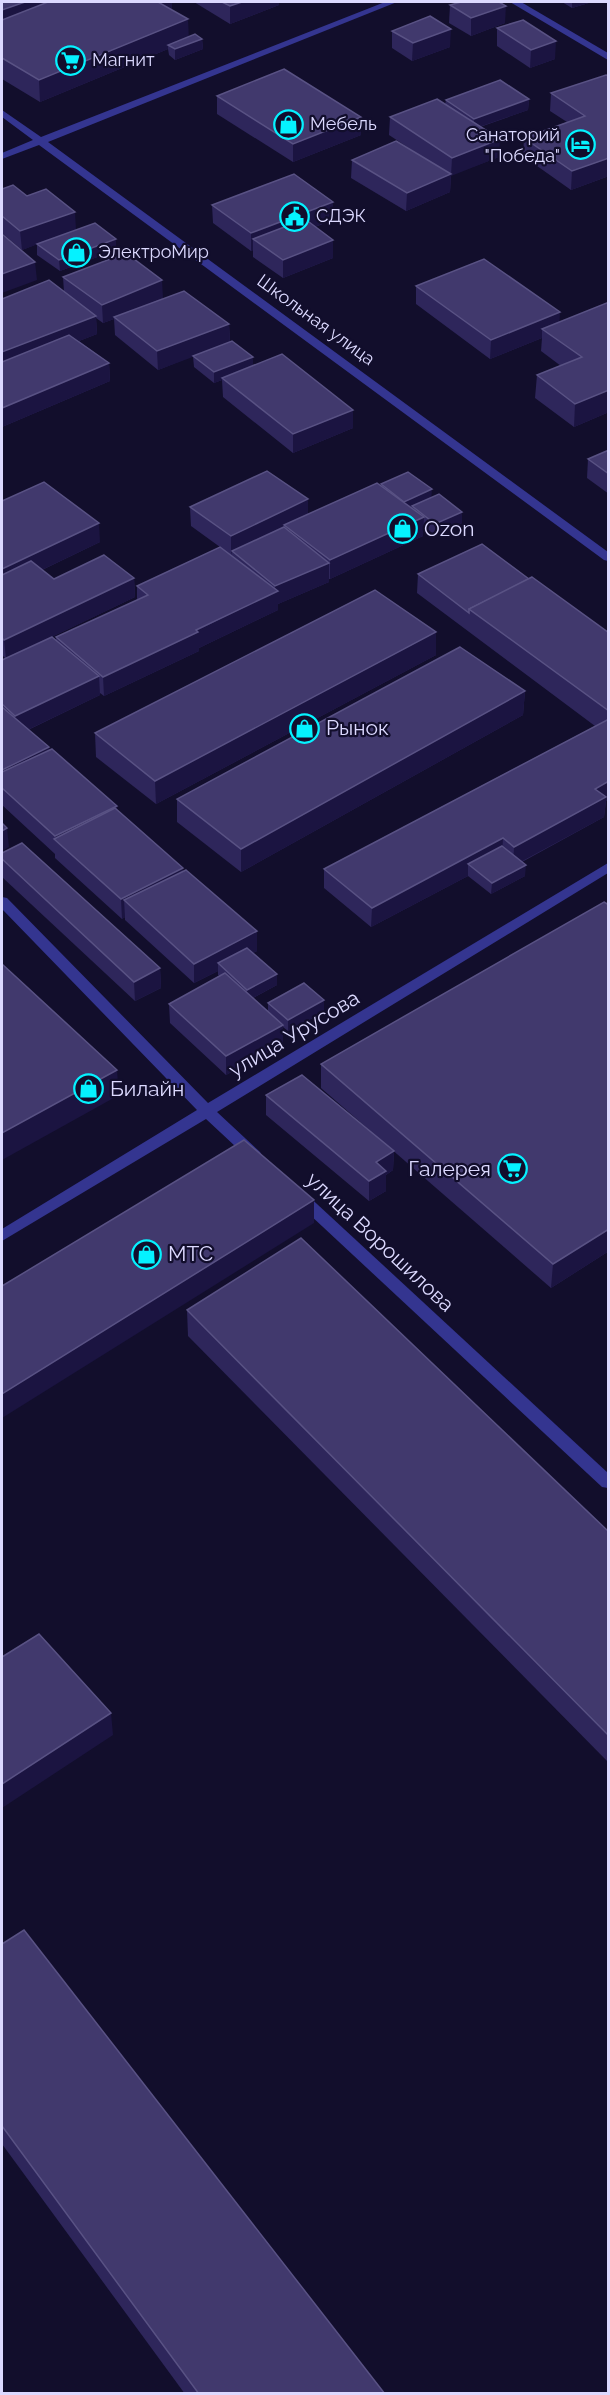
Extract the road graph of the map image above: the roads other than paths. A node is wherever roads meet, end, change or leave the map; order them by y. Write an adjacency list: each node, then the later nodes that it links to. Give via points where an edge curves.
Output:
1 (392, 2): 5 (street)
2 (515, 2): 3 (street)
3 (609, 57)
4 (2, 113): 5 (street, Школьная улица)
5 (40, 140): 6 (street); 7 (street, Школьная улица)
6 (2, 156)
7 (609, 557)
8 (609, 867): 10 (street, улица Урусова)
9 (2, 901): 10 (street)
10 (208, 1112): 11 (street); 13 (street, улица Урусова)
11 (269, 1168)
12 (286, 1184): 14 (street, улица Ворошилова)
13 (2, 1236)
14 (609, 1482)

